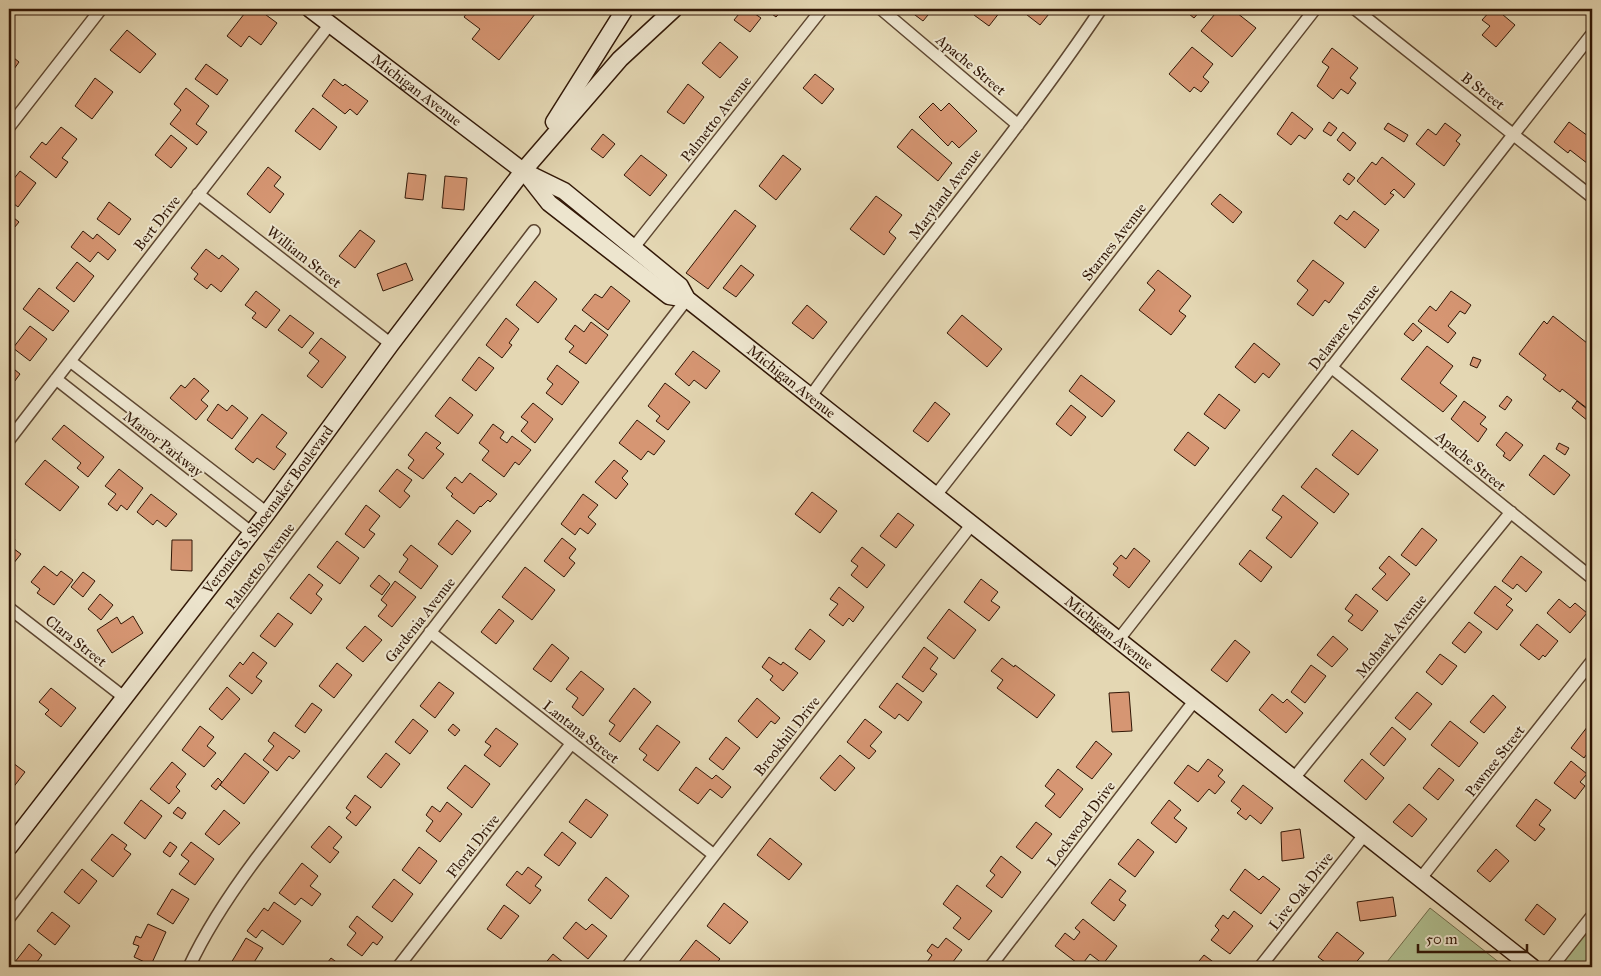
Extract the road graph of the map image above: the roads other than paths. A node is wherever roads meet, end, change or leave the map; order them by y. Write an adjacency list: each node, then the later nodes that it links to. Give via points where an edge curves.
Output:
1 (101, 9): 13 (street)
2 (310, 9): 10 (street, Michigan Avenue)
3 (625, 9): 15 (street, Veronica S. Shoemaker Boulevard)
4 (674, 9): 15 (street, Veronica S. Shoemaker Boulevard, via 620,59)
5 (822, 9): 19 (street, Palmetto Avenue)
6 (881, 9): 12 (street, Apache Street)
7 (1101, 9): 12 (street, Maryland Avenue)
8 (1315, 9): 27 (street, Starnes Avenue)
9 (1355, 9): 14 (street, B Street)
10 (330, 24): 15 (street, Michigan Avenue); 16 (street, Bert Drive)
11 (1592, 34): 14 (street, Delaware Avenue)
12 (1018, 125): 25 (street, Maryland Avenue)
13 (9, 127)
14 (1514, 134): 17 (street, B Street); 23 (street, Delaware Avenue)
15 (523, 171): 19 (street, Michigan Avenue, via 564,191); 20 (street, Michigan Avenue, via 549,203 606,248 669,296); 21 (street, Veronica S. Shoemaker Boulevard)
16 (198, 194): 21 (street, William Street); 22 (street, Bert Drive)
17 (1592, 196)
18 (534, 231): 46 (street, Palmetto Avenue)
19 (634, 247): 20 (street, Michigan Avenue, via 680,286)
20 (687, 299): 25 (street, Michigan Avenue); 34 (street, Gardenia Avenue)
21 (391, 344): 29 (street, Veronica S. Shoemaker Boulevard)
22 (70, 361): 24 (street, Bert Drive); 29 (street, Manor Parkway)
23 (1332, 367): 28 (street, Apache Street); 35 (street, Delaware Avenue)
24 (56, 379): 26 (street, Bert Drive); 31 (street, Manor Parkway)
25 (811, 396): 27 (street, Michigan Avenue)
26 (9, 440)
27 (936, 494): 30 (street, Michigan Avenue)
28 (1511, 512): 32 (street, Apache Street); 40 (street, Mohawk Avenue)
29 (267, 513): 31 (street, Veronica S. Shoemaker Boulevard)
30 (972, 524): 35 (street, Michigan Avenue); 43 (street, Brookhill Drive)
31 (252, 532): 37 (street, Veronica S. Shoemaker Boulevard)
32 (1592, 578)
33 (9, 608): 37 (street, Clara Street)
34 (430, 632): 39 (street, Lantana Street); 47 (street, Gardenia Avenue, via 227,898)
35 (1118, 638): 38 (street, Michigan Avenue)
36 (1592, 661): 44 (street, Pawnee Street)
37 (125, 698): 42 (street, Veronica S. Shoemaker Boulevard)
38 (1195, 700): 40 (street, Michigan Avenue); 50 (street, Lockwood Drive)
39 (571, 744): 43 (street, Lantana Street); 48 (street, Floral Drive)
40 (1294, 778): 41 (street, Michigan Avenue)
41 (1365, 834): 44 (street, Michigan Avenue); 51 (street, Live Oak Drive)
42 (9, 847)
43 (714, 855): 49 (street, Brookhill Drive)
44 (1421, 878): 52 (street, Michigan Avenue)
45 (1592, 916): 53 (street)
46 (9, 918)
47 (188, 967)
48 (398, 967)
49 (627, 967)
50 (990, 967)
51 (1260, 967)
52 (1532, 967)
53 (1552, 967)

